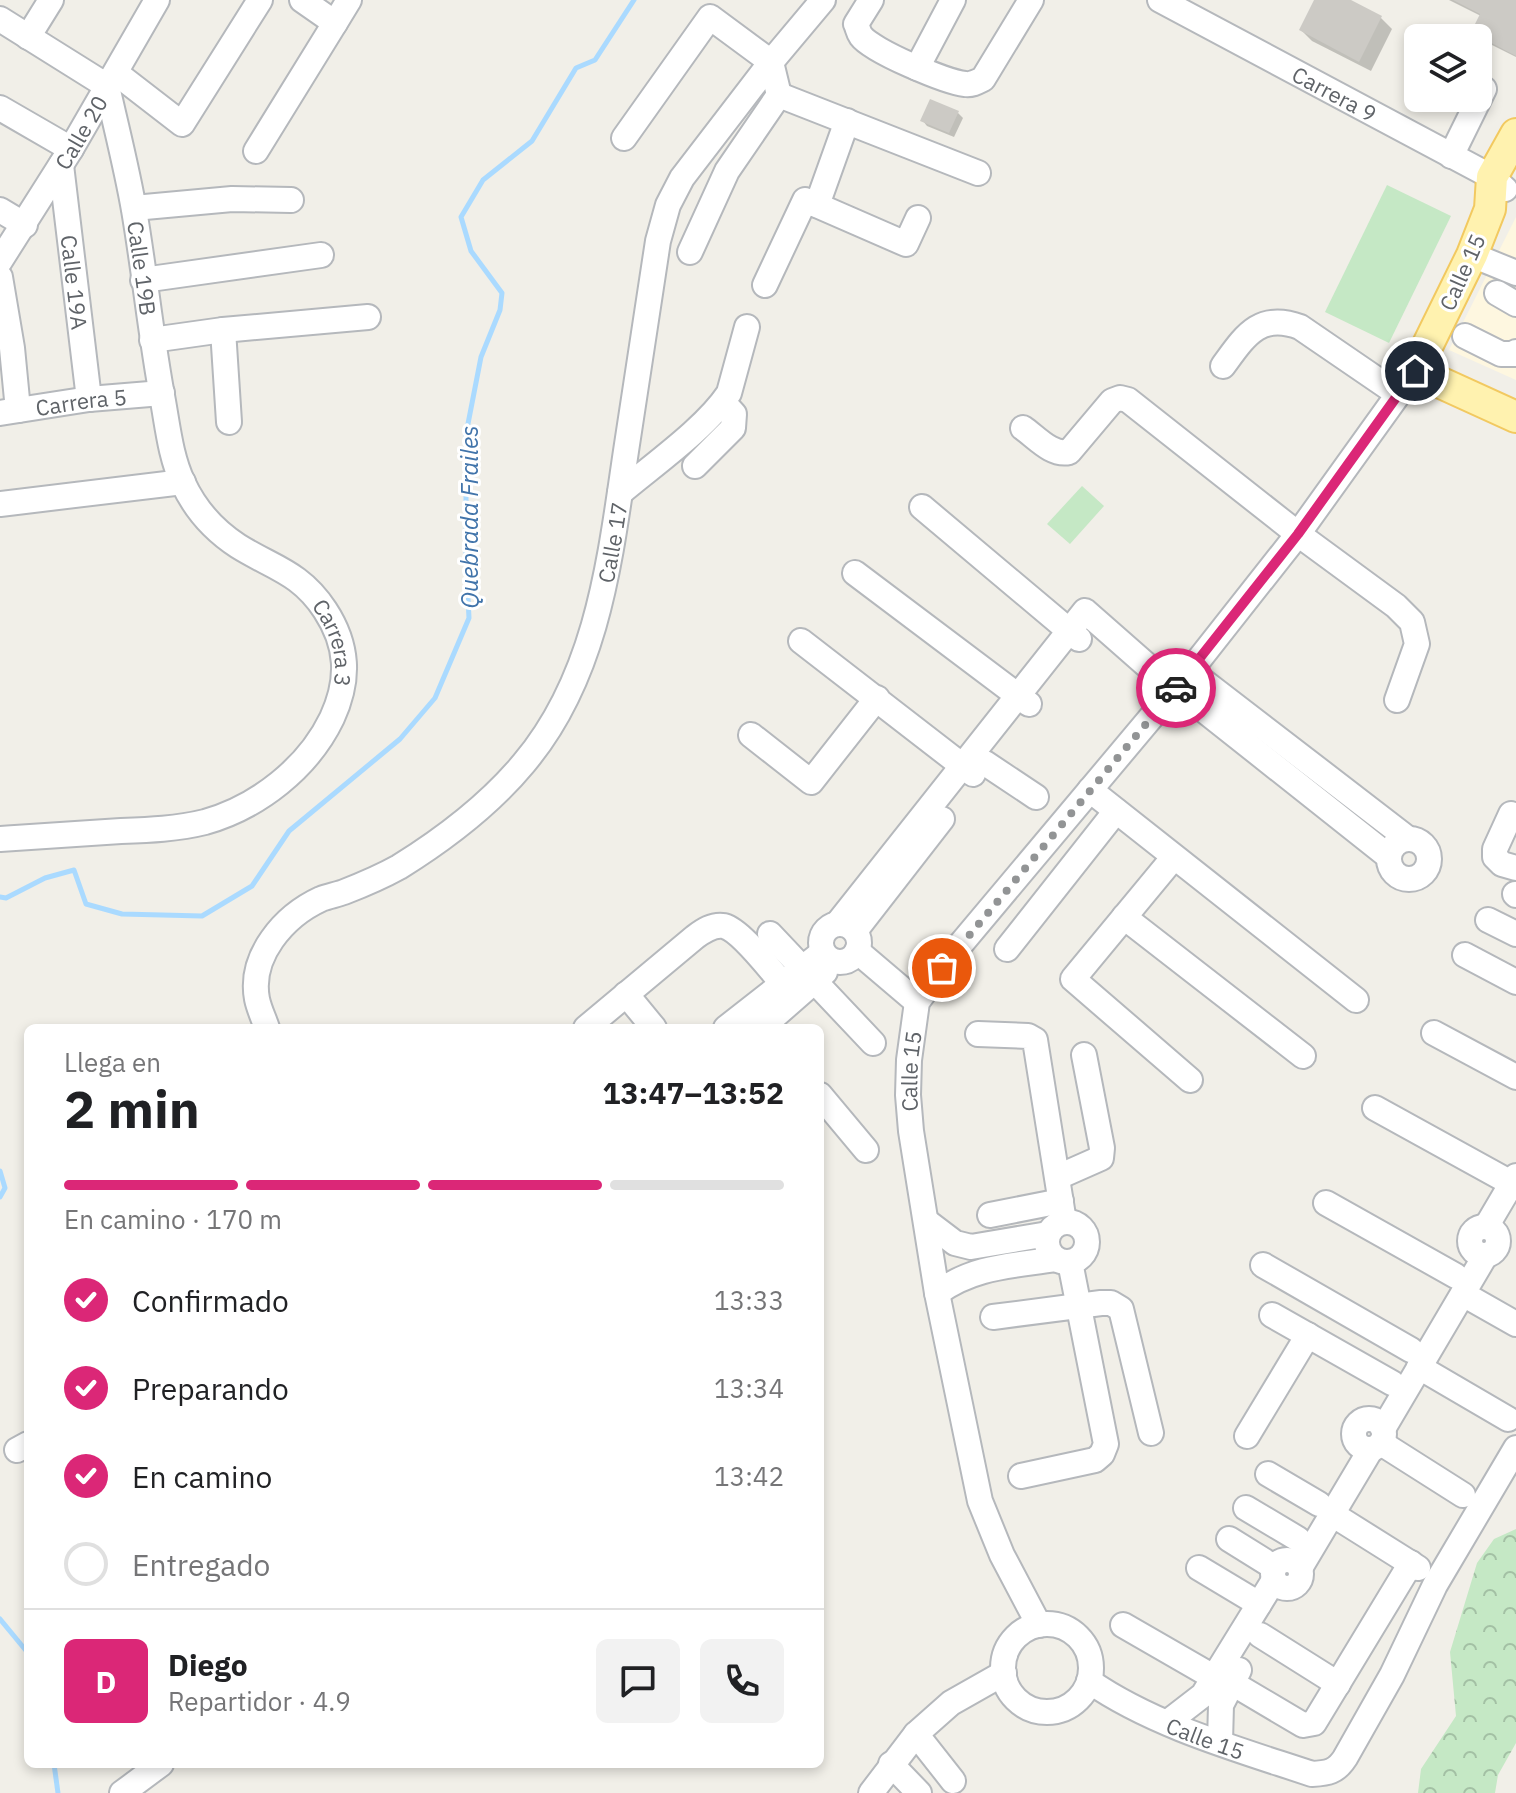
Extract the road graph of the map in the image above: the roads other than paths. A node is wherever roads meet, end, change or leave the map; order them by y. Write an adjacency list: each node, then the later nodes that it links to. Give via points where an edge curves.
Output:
1 (51, 0): 13 (street)
2 (157, 0): 16 (street, Calle 20)
3 (260, 0): 16 (street, via 182,124)
4 (302, 0): 12 (street)
5 (349, 0): 12 (street)
6 (823, 0): 14 (street, Calle 17)
7 (871, 0): 15 (street, via 856,24 861,36)
8 (953, 0): 15 (street)
9 (1031, 0): 15 (street, via 983,79 963,84)
10 (1160, 0): 24 (street, Carrera 9)
11 (0, 19): 13 (street)
12 (335, 23): 23 (street)
13 (28, 37): 16 (street)
14 (771, 62): 17 (street); 22 (street, via 710,17); 60 (street, Calle 17, via 682,178 668,205)
15 (917, 68)
16 (111, 80): 25 (street, Calle 20); 30 (street, Calle 19B)
17 (779, 95): 20 (street); 34 (street, via 727,171)
18 (0, 108): 25 (street)
19 (1473, 112): 24 (street)
20 (847, 121): 26 (street); 29 (street)
21 (1516, 134): 27 (main road, Calle 15)
22 (624, 138)
23 (256, 151)
24 (1451, 156): 27 (street, Carrera 9)
25 (66, 157): 33 (street, Calle 20); 51 (street, Calle 19A)
26 (978, 173)
27 (1501, 186): 36 (main road, Calle 15)
28 (291, 200): 30 (street, via 232,199)
29 (817, 205): 32 (street, via 906,244); 41 (street, via 805,200)
30 (134, 208): 40 (street, Calle 19B)
31 (0, 210): 33 (street)
32 (918, 218)
33 (25, 225): 37 (street, Calle 20)
34 (690, 252)
35 (321, 255): 40 (street)
36 (1472, 255): 38 (street); 49 (main road, Calle 15)
37 (0, 261)
38 (1516, 273)
39 (0, 277): 53 (street, via 12,348)
40 (143, 280): 46 (street, Calle 19B)
41 (765, 285)
42 (368, 317): 44 (street)
43 (747, 327): 52 (street)
44 (223, 330): 46 (street); 55 (street)
45 (1465, 336): 47 (street, via 1501,354)
46 (152, 340): 50 (street, Calle 19B)
47 (1516, 352)
48 (1223, 366): 49 (street, via 1247,333 1271,321 1284,321)
49 (1406, 382): 54 (main road); 63 (street, Calle 15)
50 (162, 393): 51 (street, Carrera 5); 57 (street, Calle 19B)
51 (89, 399): 53 (street, Carrera 5)
52 (723, 402): 58 (street, via 732,408 733,428); 60 (street)
53 (9, 412)
54 (1516, 417)
55 (229, 422)
56 (1023, 428): 63 (street, via 1062,454 1112,401 1128,400)
57 (172, 450): 59 (street, Carrera 3)
58 (695, 466)
59 (183, 482): 61 (street); 79 (street, Carrera 3, via 224,536 293,575 332,622 346,665 327,729 283,780 217,818 167,829)
60 (620, 493): 96 (street, Calle 17, via 591,642 554,721 527,760 475,811 401,865 321,899 280,927 256,983)
61 (0, 504)
62 (922, 507): 65 (street)
63 (1298, 534): 68 (street, Calle 15); 71 (street, via 1412,622 1417,644)
64 (855, 573): 70 (street)
65 (1074, 635): 67 (street, via 1090,615); 70 (street)
66 (801, 641): 69 (street)
67 (1151, 669)
68 (1183, 679): 74 (street, Calle 15); 78 (street); 80 (street)
69 (877, 698): 72 (street, via 811,782); 73 (street)
70 (1024, 700): 73 (street)
71 (1397, 700)
72 (751, 735)
73 (974, 768): 75 (street); 87 (street)
74 (1090, 790): 76 (street); 94 (street, Calle 15)
75 (1036, 797)
76 (1116, 811): 81 (street); 88 (street)
77 (1511, 814): 82 (street, via 1495,857)
78 (1407, 838): 80 (street); 80 (street, via 1417,840 1429,856 1423,875 1404,880 1389,867)
79 (0, 839)
80 (1388, 856)
81 (1174, 857): 83 (street); 93 (street)
82 (1516, 868)
83 (1124, 917): 103 (street); 105 (street, via 1073,979)
84 (1488, 920): 86 (street)
85 (770, 934): 90 (street)
86 (1516, 934)
87 (842, 944): 90 (street); 94 (street)
88 (1007, 949)
89 (1465, 955): 91 (street)
90 (800, 978): 92 (street, via 734,931 715,926); 95 (street); 101 (street)
91 (1516, 982)
92 (626, 994): 97 (street); 98 (street)
93 (1356, 1000)
94 (917, 1002): 114 (street, Calle 15, via 908,1095)
95 (759, 1023)
96 (266, 1024)
97 (591, 1024)
98 (651, 1024)
99 (1434, 1033): 104 (street)
100 (978, 1034): 109 (street, via 1035,1040)
101 (873, 1043)
102 (1084, 1055): 109 (street, via 1101,1158)
103 (1303, 1056)
104 (1516, 1077)
105 (1190, 1080)
106 (824, 1100): 108 (street)
107 (1375, 1108): 110 (street)
108 (866, 1150)
109 (1058, 1177): 113 (street)
110 (1514, 1188): 117 (street)
111 (1326, 1203): 117 (street)
112 (990, 1215): 113 (street)
113 (1058, 1219): 114 (street, via 971,1247 955,1243); 115 (street, via 1047,1248); 115 (street, via 1078,1225 1086,1236 1082,1256)
114 (926, 1221): 118 (street, Calle 15)
115 (1063, 1261): 118 (street, via 977,1271); 119 (street)
116 (1263, 1265): 124 (street)
117 (1459, 1285): 122 (street); 124 (street)
118 (937, 1293): 140 (street, Calle 15, via 980,1501)
119 (1078, 1306): 121 (street); 127 (street, via 1111,1303 1121,1309); 132 (street, via 1106,1444 1095,1460)
120 (1272, 1315): 123 (street)
121 (993, 1317)
122 (1516, 1324)
123 (1308, 1335): 125 (street); 128 (street)
124 (1415, 1359): 125 (street); 126 (street); 129 (street)
125 (1392, 1383): 129 (street)
126 (1508, 1419)
127 (1151, 1433)
128 (1247, 1436)
129 (1372, 1437): 133 (street); 135 (street)
130 (1516, 1448): 149 (street, Calle 15, via 1435,1585 1339,1767 1312,1774)
131 (1268, 1474): 135 (street)
132 (1021, 1476)
133 (1463, 1495)
134 (1246, 1508): 137 (street)
135 (1325, 1509): 137 (street); 146 (street, via 1414,1565)
136 (1229, 1539): 137 (street)
137 (1287, 1567): 139 (street); 142 (street)
138 (1199, 1568): 139 (street)
139 (1259, 1604): 144 (street)
140 (1039, 1625): 143 (street, via 1016,1636 1004,1660); 145 (street, via 1052,1624 1075,1634 1089,1655)
141 (1123, 1625): 144 (street)
142 (1260, 1635): 144 (street); 146 (street)
143 (1004, 1673): 145 (street, via 1014,1697 1050,1712 1074,1703); 148 (street, via 951,1703)
144 (1223, 1680): 146 (street, via 1307,1726 1317,1720); 147 (street); 149 (street)
145 (1089, 1681): 147 (street, Calle 15)
146 (1338, 1684)
147 (1168, 1722): 149 (street, Calle 15)
148 (916, 1734): 150 (street); 153 (street)
149 (1220, 1742)
150 (891, 1764): 154 (street); 155 (street)
151 (157, 1768): 152 (street)
152 (135, 1789)
153 (954, 1789)
154 (871, 1793)
155 (919, 1793)

